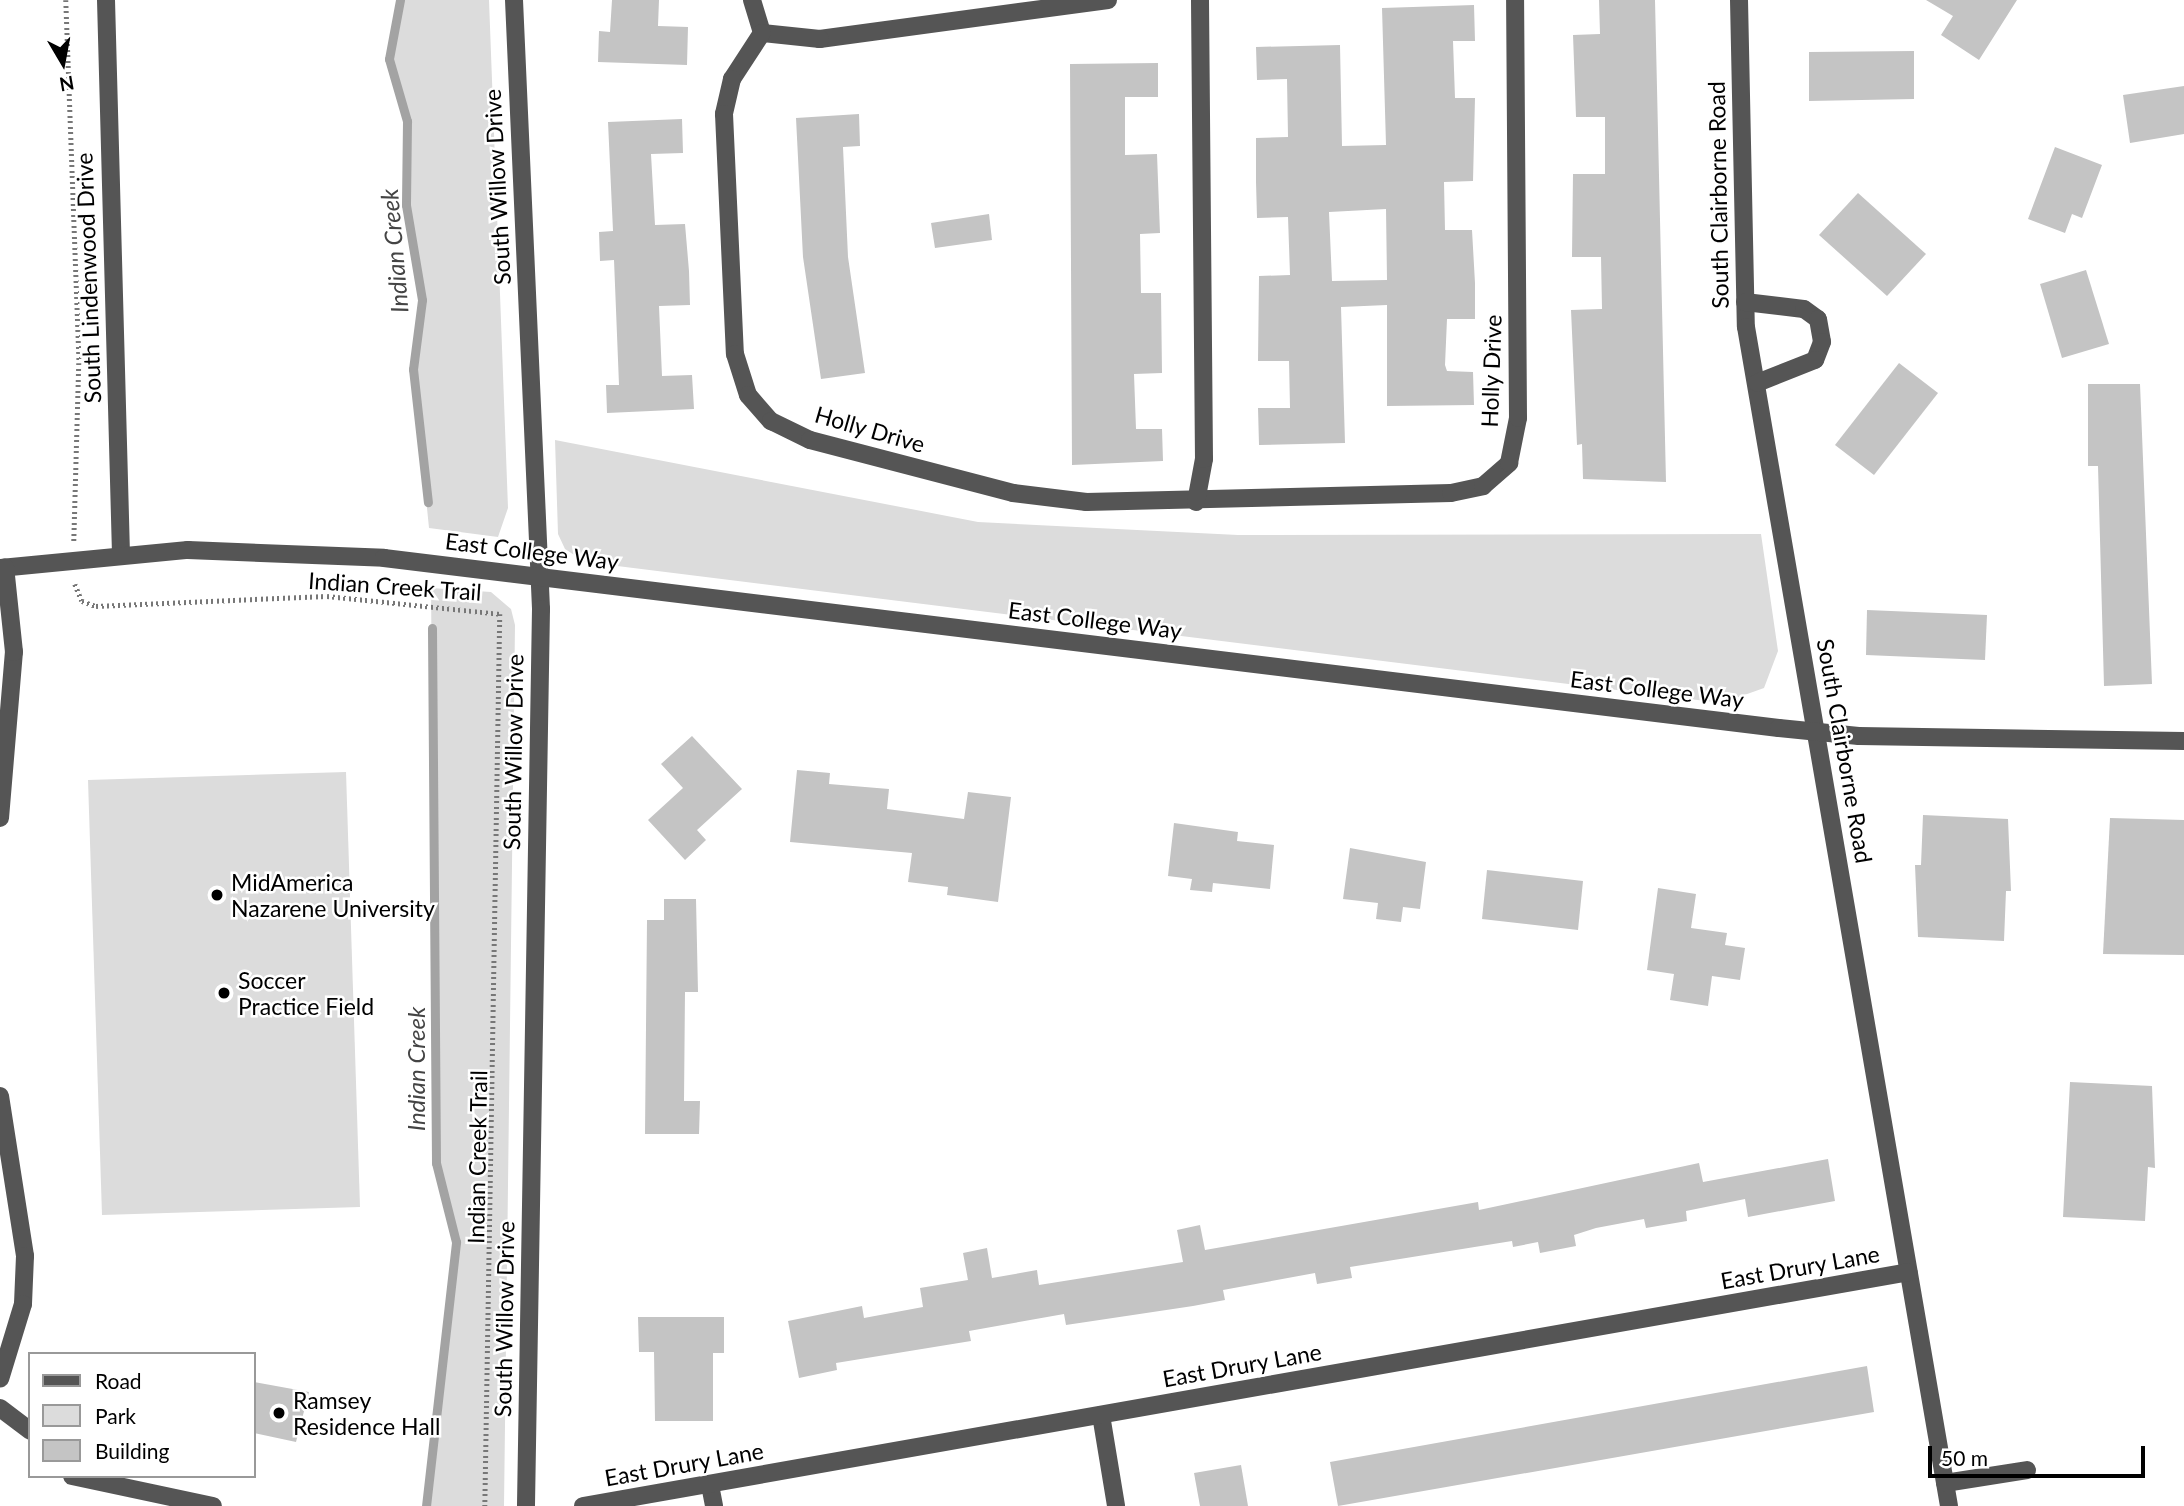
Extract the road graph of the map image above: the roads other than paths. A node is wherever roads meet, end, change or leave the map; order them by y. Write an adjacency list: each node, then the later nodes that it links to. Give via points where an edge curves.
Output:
1 (106, 0): 13 (street, South Lindenwood Drive)
2 (514, 0): 15 (street, South Willow Drive)
3 (752, 0): 9 (street)
4 (1108, 0): 8 (street)
5 (1200, 0): 12 (street, via 1204,459)
6 (1516, 0): 12 (street, Holly Drive, via 1518,418 1509,463 1483,486 1451,493)
7 (1739, 0): 10 (street, South Clairborne Road)
8 (1058, 3): 9 (street, via 820,39)
9 (762, 33): 12 (street, Holly Drive, via 732,79 724,114 735,354 748,395 771,421 810,440 1013,492 1086,502)
10 (1745, 302): 11 (street, South Clairborne Road); 11 (street, via 1804,309 1818,319 1822,342 1808,365)
11 (1757, 383): 16 (street, South Clairborne Road)
12 (1196, 502)
13 (121, 555): 14 (street, East College Way); 15 (street, East College Way, via 316,552)
14 (2, 568): 18 (street, via 14,652)
15 (539, 577): 16 (street, East College Way); 30 (street, South Willow Drive)
16 (1817, 731): 17 (street, East College Way); 20 (street, South Clairborne Road)
17 (2184, 741)
18 (0, 818)
19 (0, 1096): 21 (street, via 25,1256 23,1304)
20 (1909, 1272): 23 (street, East Drury Lane); 27 (street, South Clairborne Road)
21 (0, 1379)
22 (0, 1408): 24 (street)
23 (1101, 1415): 28 (street, East Drury Lane); 33 (street)
24 (28, 1429)
25 (2027, 1470): 27 (street)
26 (81, 1478): 29 (street)
27 (1945, 1483): 34 (street, South Clairborne Road)
28 (710, 1485): 31 (street, East Drury Lane); 32 (street)
29 (213, 1506)
30 (526, 1506)
31 (583, 1506)
32 (714, 1506)
33 (1116, 1506)
34 (1949, 1506)

